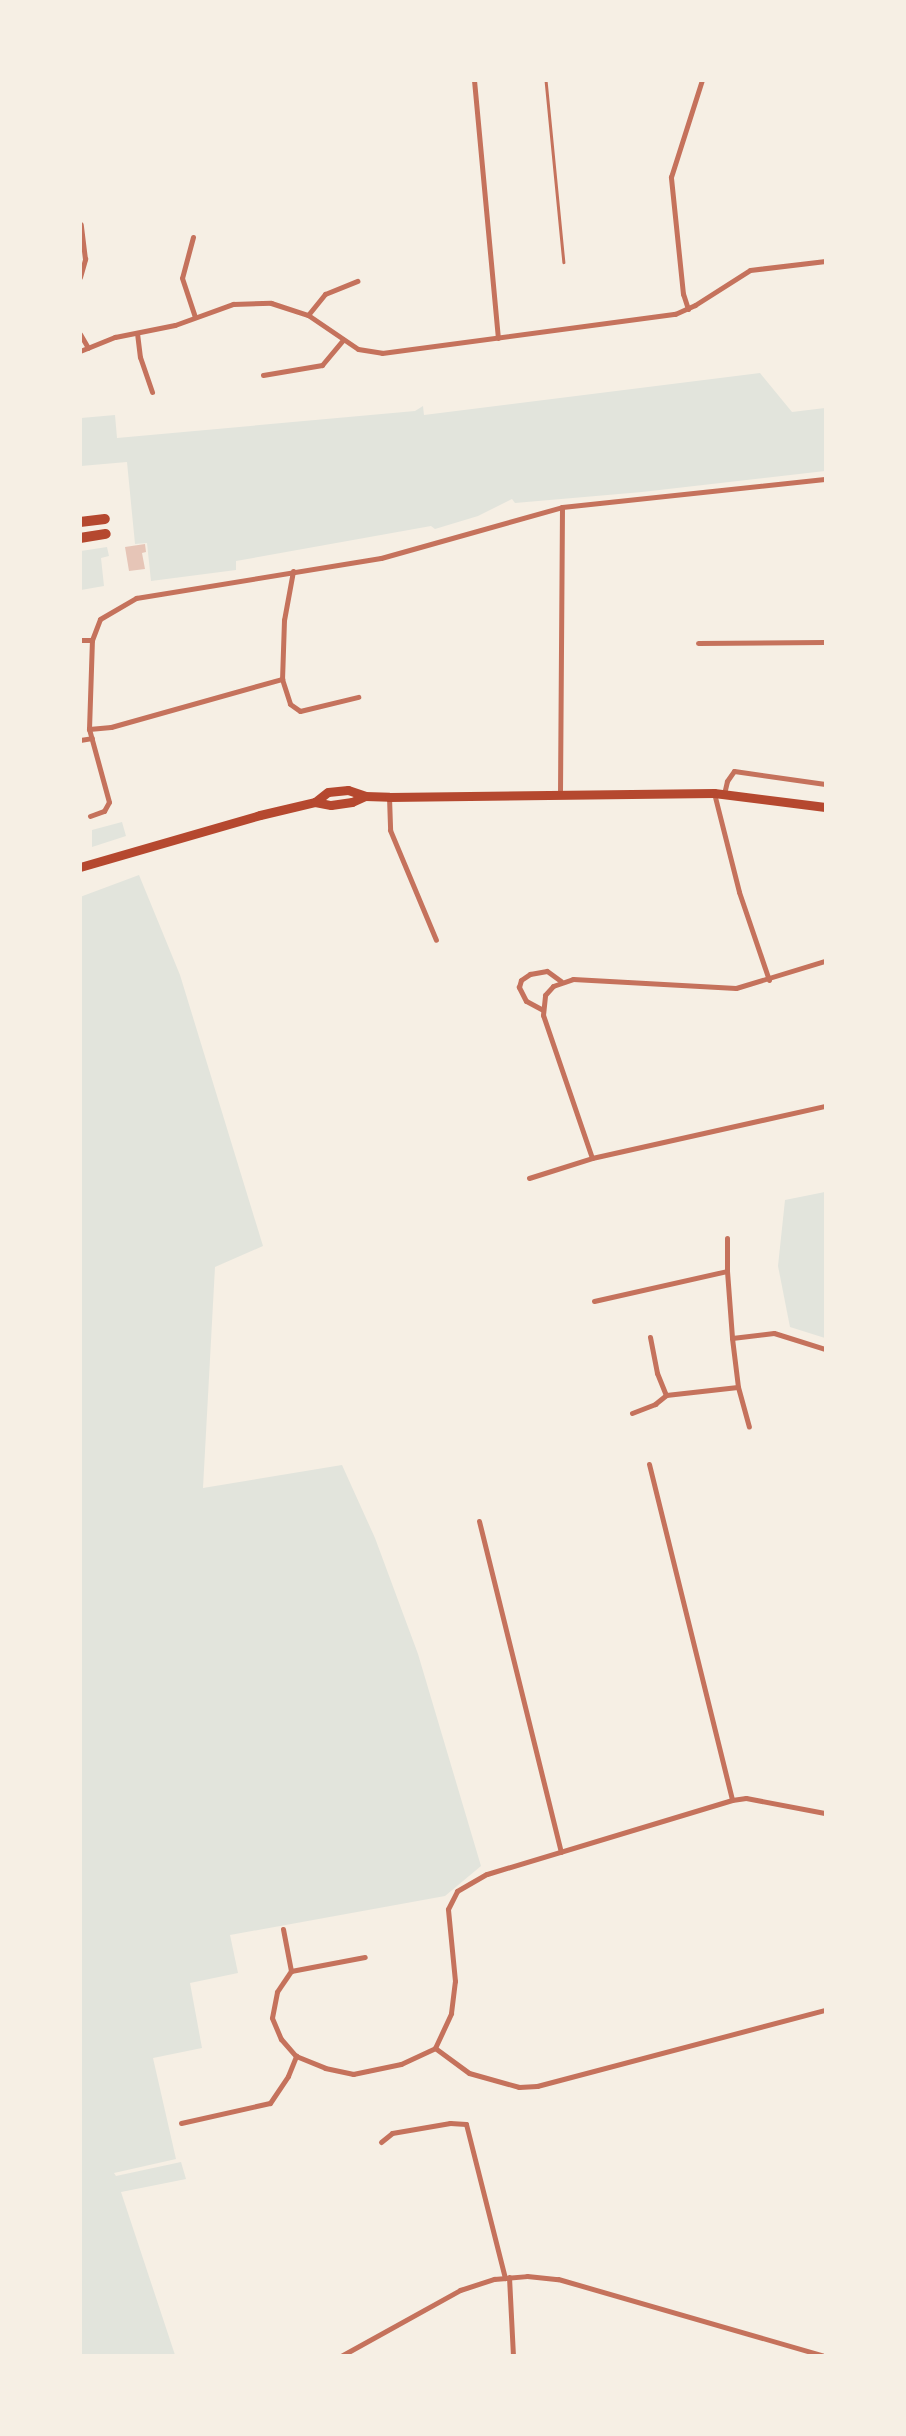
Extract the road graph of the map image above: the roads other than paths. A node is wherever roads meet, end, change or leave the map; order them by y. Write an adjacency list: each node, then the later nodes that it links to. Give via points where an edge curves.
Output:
1 (474, 80): 15 (street)
2 (546, 80): 7 (lane)
3 (702, 80): 10 (street, via 671,177)
4 (81, 225): 8 (street, via 85,258)
5 (193, 237): 12 (street, via 182,278)
6 (825, 261): 10 (street, via 750,270)
7 (564, 262)
8 (80, 277)
9 (358, 281): 11 (street, via 325,294)
10 (688, 309): 15 (street)
11 (309, 315): 12 (street, via 281,305 246,302 216,307); 16 (street)
12 (195, 317): 13 (street)
13 (137, 333): 17 (street); 20 (street)
14 (80, 334): 17 (street)
15 (498, 338): 16 (street, via 366,352)
16 (343, 340): 19 (street, via 322,365)
17 (88, 348): 18 (street)
18 (80, 351)
19 (263, 374)
20 (152, 392)
21 (825, 479): 22 (street)
22 (562, 507): 27 (street, via 381,558); 38 (street)
23 (105, 519): 24 (highway)
24 (80, 522)
25 (106, 534): 26 (highway)
26 (80, 538)
27 (293, 571): 29 (street, via 136,598 100,619); 32 (street, via 284,620)
28 (80, 640): 29 (street)
29 (92, 640): 34 (street)
30 (825, 642): 31 (street)
31 (698, 643)
32 (282, 679): 33 (street, via 290,704 300,711); 34 (street, via 111,727)
33 (358, 698)
34 (89, 729): 35 (street)
35 (92, 738): 36 (street); 42 (street, via 109,802 104,811)
36 (80, 740)
37 (825, 784): 39 (street, via 734,771)
38 (560, 793): 39 (main road); 40 (main road)
39 (719, 793): 41 (main road); 46 (street, via 739,892)
40 (389, 797): 43 (main road, via 365,796 340,804 315,802); 44 (street, via 390,830)
41 (825, 807)
42 (90, 816)
43 (80, 867)
44 (436, 940)
45 (825, 961): 46 (street)
46 (769, 980): 47 (street, via 736,988)
47 (561, 981): 48 (street, via 545,995); 48 (street, via 547,971 522,980 519,987 526,1001)
48 (543, 1010): 50 (street)
49 (825, 1106): 50 (street)
50 (592, 1158): 51 (street)
51 (530, 1178)
52 (727, 1238): 53 (street)
53 (727, 1271): 54 (street); 56 (street)
54 (594, 1301)
55 (650, 1337): 59 (street)
56 (732, 1338): 57 (street, via 774,1334); 58 (street)
57 (825, 1349)
58 (738, 1387): 59 (street); 61 (street)
59 (666, 1395): 60 (street)
60 (632, 1413)
61 (749, 1426)
62 (649, 1464): 64 (street)
63 (479, 1521): 66 (street)
64 (732, 1800): 65 (street, via 746,1798); 66 (street)
65 (825, 1813)
66 (561, 1852): 71 (street, via 487,1874 457,1891 448,1909 456,1981)
67 (283, 1929): 69 (street)
68 (365, 1957): 69 (street)
69 (291, 1971): 72 (street, via 277,1992 272,2018 281,2039)
70 (825, 2010): 71 (street, via 519,2087 469,2073)
71 (435, 2048): 72 (street, via 401,2064 353,2074)
72 (296, 2056): 73 (street, via 289,2076 270,2103)
73 (181, 2123)
74 (381, 2142): 75 (street, via 392,2133 466,2124)
75 (507, 2278): 76 (street, via 460,2290); 77 (street); 78 (street, via 558,2279)
76 (341, 2356)
77 (513, 2356)
78 (824, 2356)

